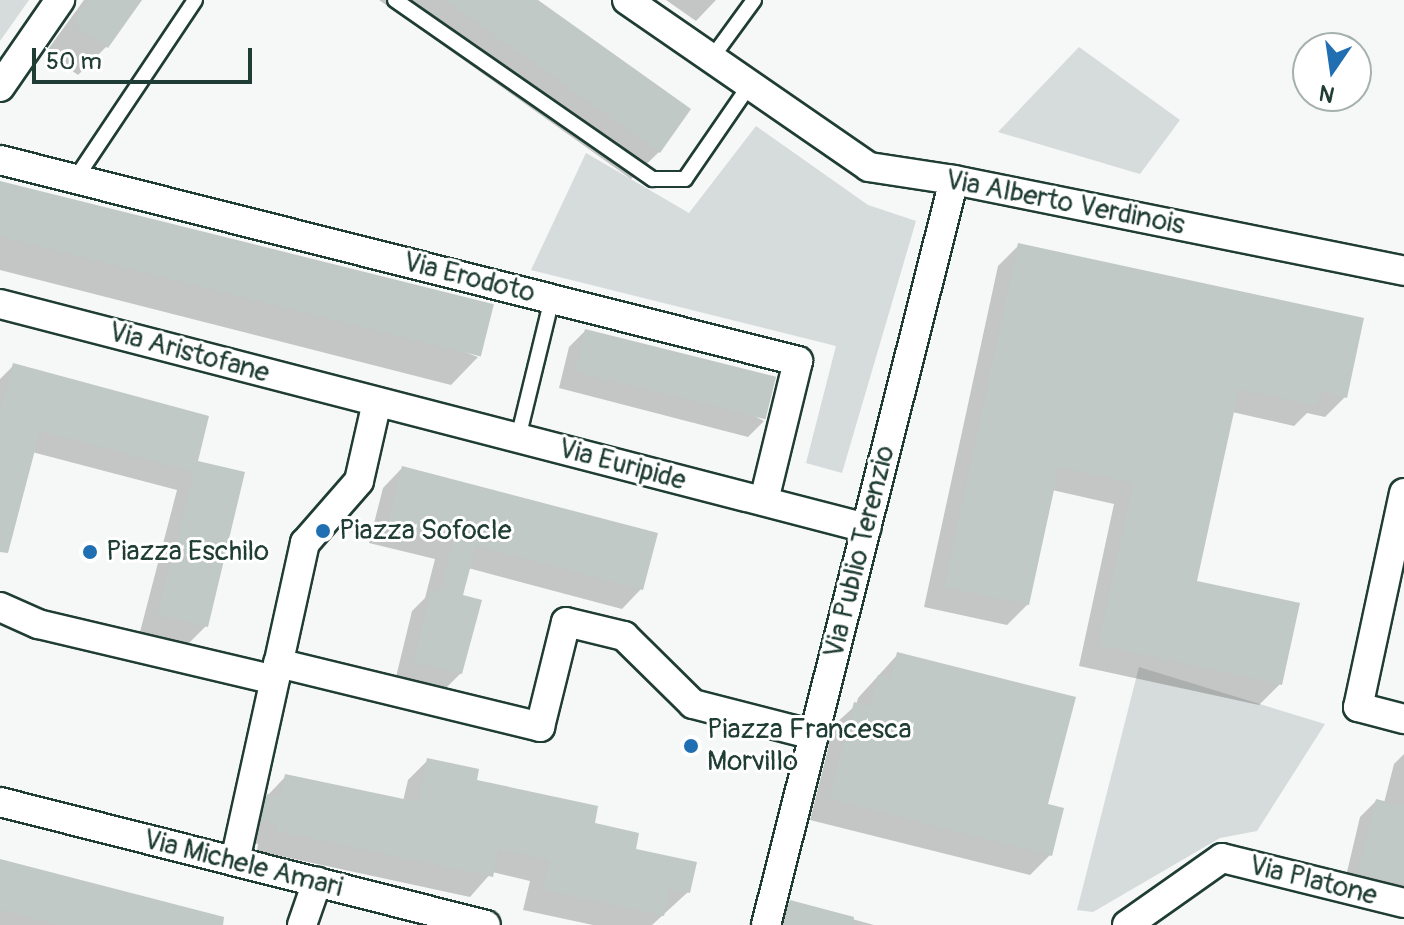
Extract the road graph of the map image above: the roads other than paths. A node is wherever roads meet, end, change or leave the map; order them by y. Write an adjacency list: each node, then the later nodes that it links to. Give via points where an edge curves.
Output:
1 (60, 0): 8 (street)
2 (195, 0): 10 (lane)
3 (395, 0): 7 (lane, via 653,179 685,179)
4 (627, 0): 6 (street, Via Alberto Verdinois)
5 (754, 0): 6 (lane)
6 (711, 59): 7 (street, Via Alberto Verdinois)
7 (749, 86): 11 (street, Via Alberto Verdinois, via 869,167)
8 (0, 87)
9 (0, 160): 10 (street, Via Erodoto)
10 (76, 178): 13 (street, Via Erodoto)
11 (954, 180): 12 (street, Via Alberto Verdinois); 19 (street, Via Publio Terenzio)
12 (1404, 271)
13 (552, 299): 16 (lane); 18 (street, Via Erodoto, via 798,361)
14 (0, 304): 15 (street, Via Aristofane)
15 (377, 402): 16 (street, Via Euripide); 21 (street, via 359,481 305,543)
16 (518, 438): 18 (street, Via Euripide)
17 (1404, 493): 22 (street, via 1358,707)
18 (764, 501): 19 (street, Via Euripide)
19 (866, 528): 23 (street, Via Publio Terenzio)
20 (0, 607): 21 (street, via 38,624)
21 (276, 672): 23 (street, via 540,727 566,622 624,636 693,704); 25 (street)
22 (1404, 719)
23 (814, 735): 30 (street, Via Publio Terenzio)
24 (0, 802): 25 (street, Via Michele Amari)
25 (235, 861): 26 (street, Via Michele Amari)
26 (317, 882): 28 (street); 29 (street, Via Michele Amari)
27 (1404, 903): 31 (street, Via Platone, via 1222,858)
28 (302, 925)
29 (486, 925)
30 (766, 925)
31 (1127, 925)

